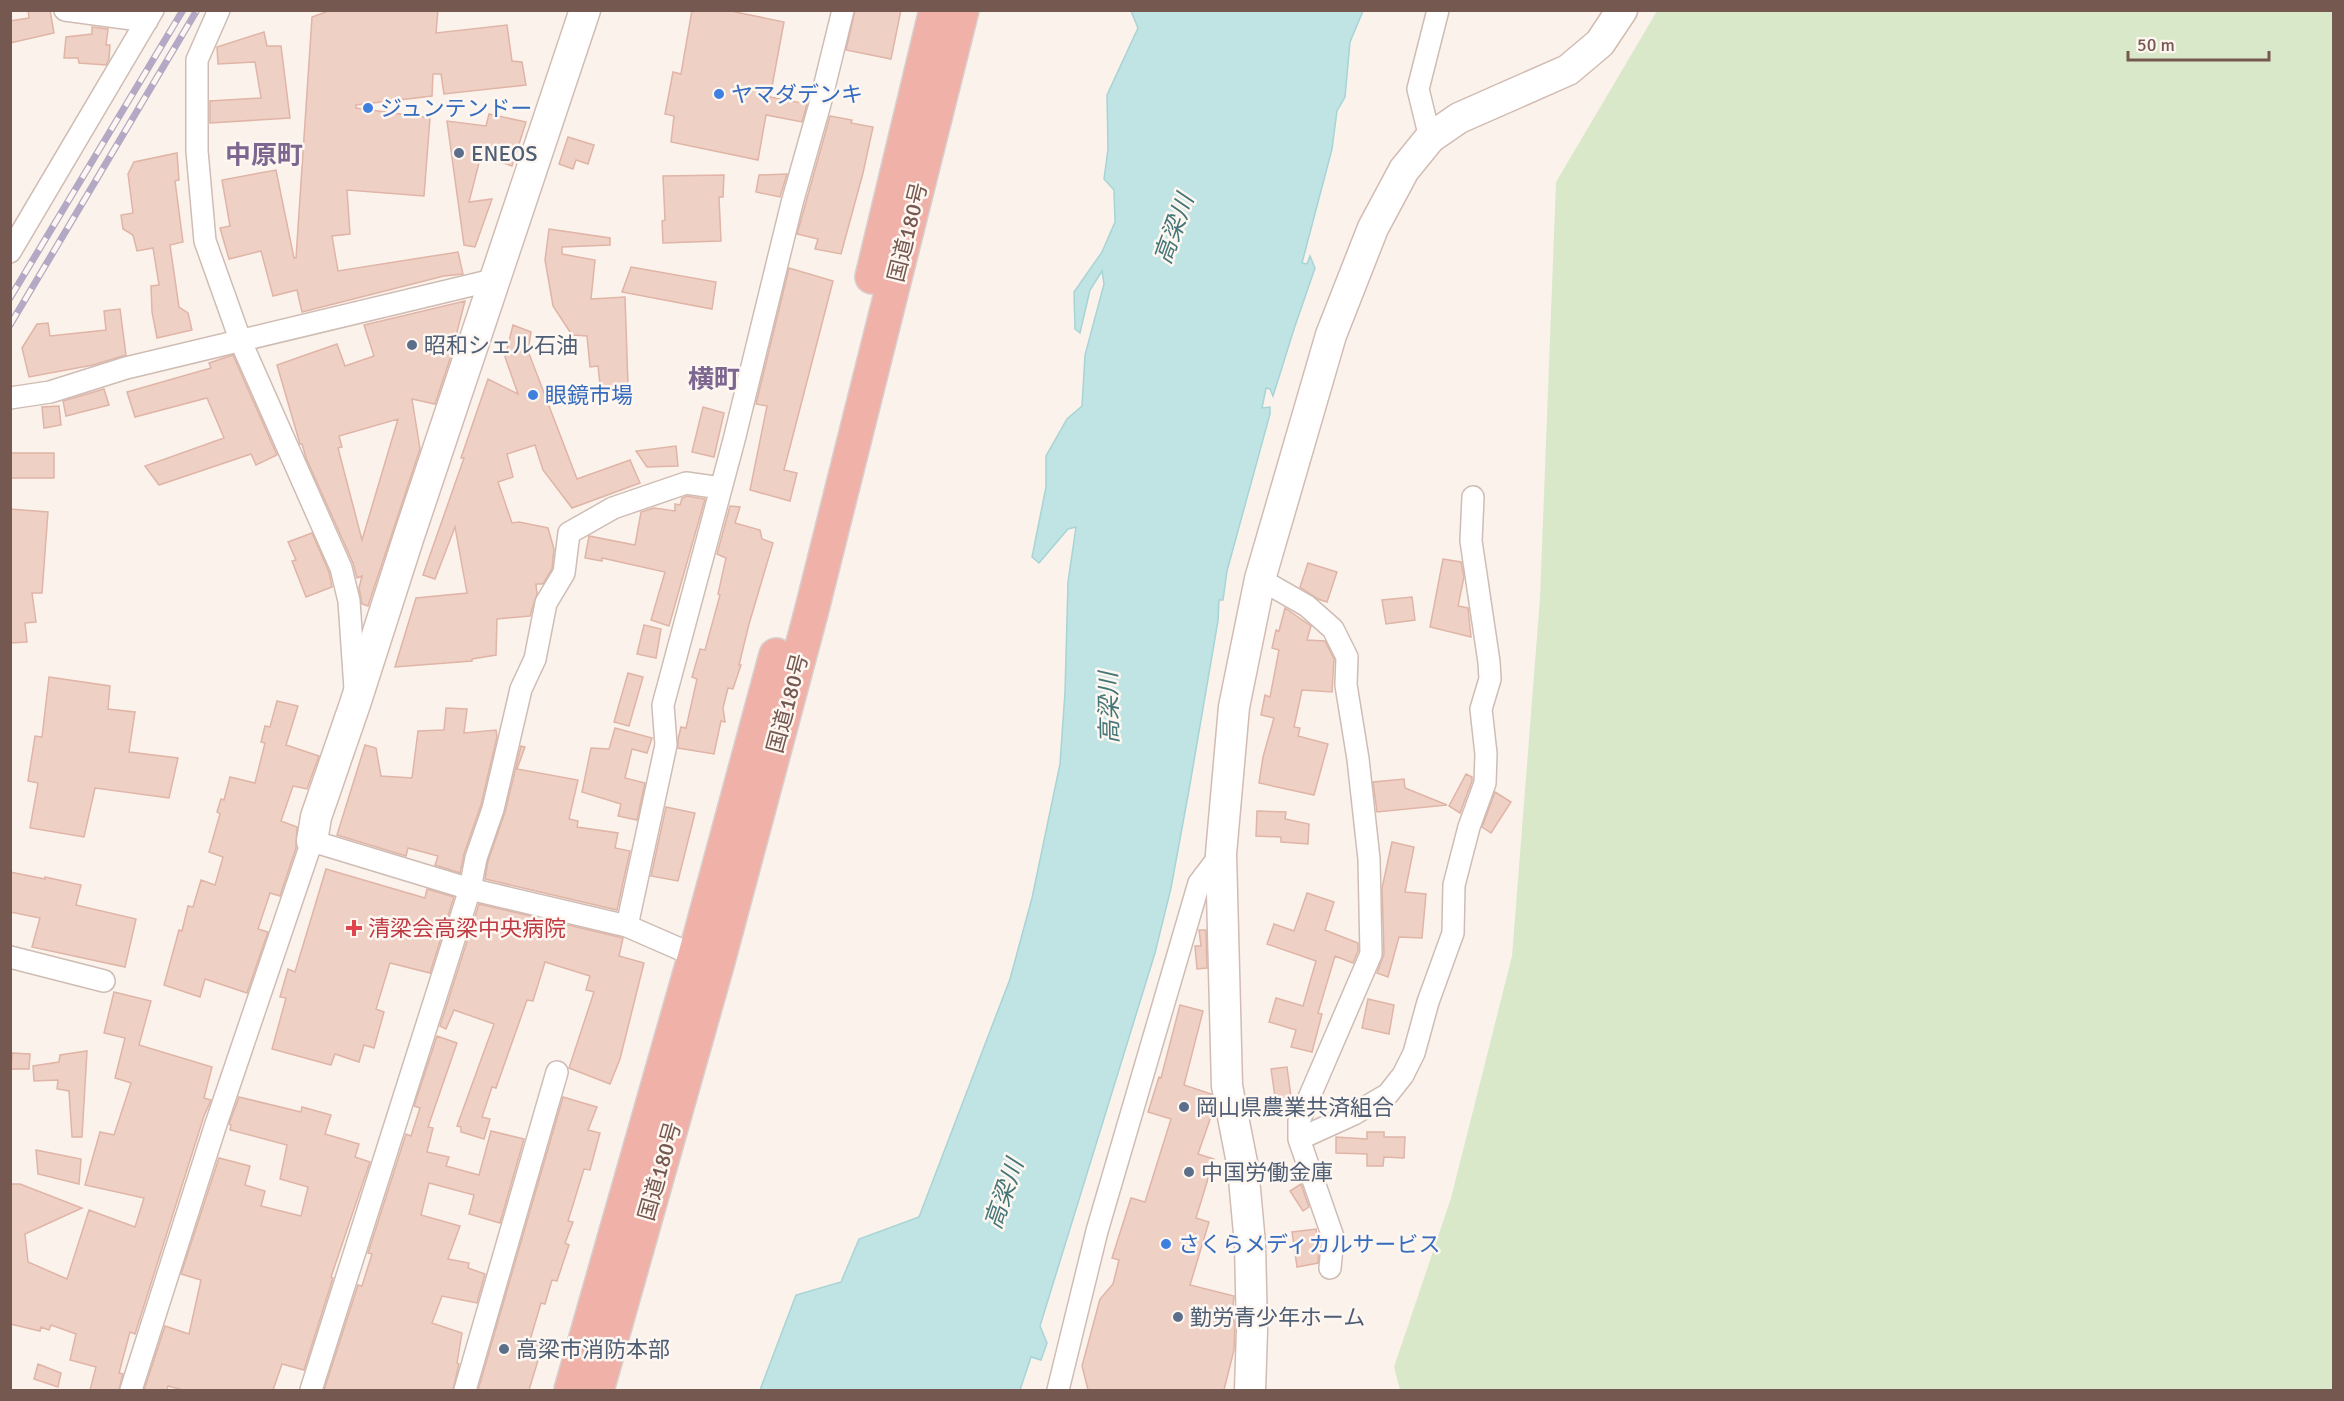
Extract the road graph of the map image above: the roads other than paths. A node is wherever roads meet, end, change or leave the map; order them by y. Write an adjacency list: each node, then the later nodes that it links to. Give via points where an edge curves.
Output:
1 (65, 10): 9 (street)
2 (219, 10): 13 (street, via 197,60 197,152 205,241)
3 (585, 10): 12 (street)
4 (843, 10): 15 (street)
5 (936, 10): 24 (highway, 国道180号)
6 (962, 10): 24 (highway, 国道180号, via 812,613)
7 (1438, 10): 10 (street, via 1418,89)
8 (1622, 10): 10 (street, via 1600,43 1568,70 1459,118)
9 (150, 16): 11 (street)
10 (1430, 138): 17 (street, via 1404,170 1373,228 1331,335)
11 (10, 252)
12 (496, 279): 13 (street); 18 (street)
13 (241, 342): 14 (street, via 126,368 50,392); 18 (street, via 341,568 349,601)
14 (10, 398)
15 (722, 488): 21 (street, via 686,483 613,508 569,533 564,573 546,603 535,659 521,689); 22 (street, via 663,705 666,745)
16 (1473, 497): 27 (street, via 1471,542 1490,679 1481,709 1485,783 1454,885 1453,933 1414,1053 1388,1094)
17 (1260, 579): 20 (street, via 1234,707); 27 (street, via 1307,606 1333,629 1347,657 1346,685 1369,860 1371,954 1299,1121)
18 (355, 704): 19 (street, via 316,817)
19 (312, 841): 21 (street); 29 (street)
20 (1221, 854): 34 (street, via 1199,883 1097,1231); 35 (street, via 1227,1086 1243,1168 1250,1244)
21 (470, 889): 22 (street); 30 (street)
22 (627, 926): 24 (street)
23 (10, 957): 25 (street)
24 (706, 960): 32 (highway, 国道180号); 33 (highway, 国道180号)
25 (104, 981)
26 (557, 1072): 31 (street)
27 (1299, 1139): 28 (street, via 1333,1237)
28 (1330, 1268)
29 (131, 1390)
30 (311, 1390)
31 (465, 1390)
32 (571, 1390)
33 (597, 1390)
34 (1058, 1390)
35 (1250, 1390)

